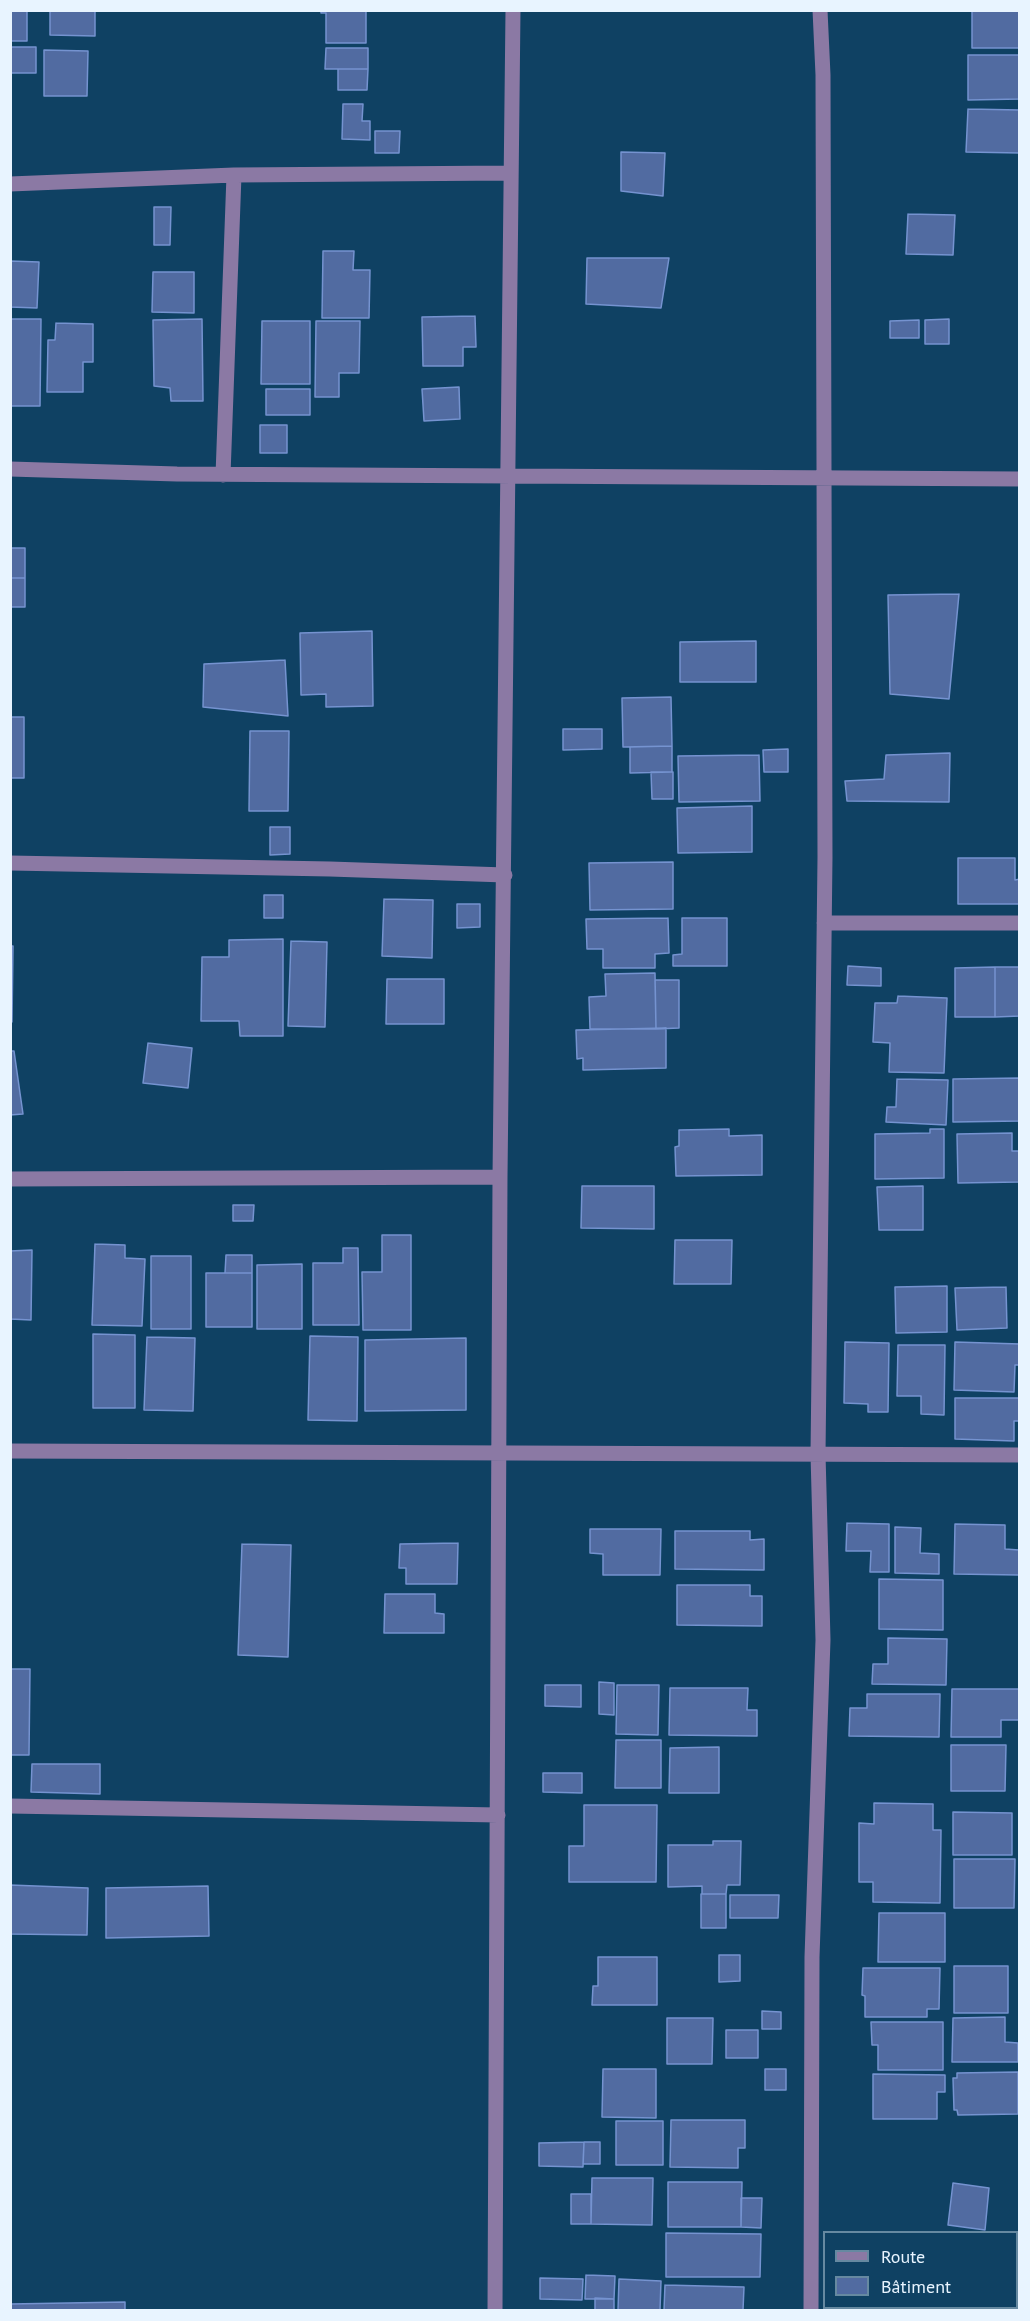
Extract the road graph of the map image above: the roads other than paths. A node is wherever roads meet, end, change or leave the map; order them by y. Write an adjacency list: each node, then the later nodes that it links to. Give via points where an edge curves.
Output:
1 (513, 10): 3 (street)
2 (820, 10): 9 (street)
3 (511, 173): 4 (street); 8 (street)
4 (234, 175): 5 (street); 7 (street)
5 (10, 184)
6 (10, 469): 7 (street)
7 (223, 475): 8 (street)
8 (507, 475): 9 (street); 12 (street)
9 (824, 478): 10 (street); 13 (street)
10 (1020, 479)
11 (10, 863): 12 (street)
12 (505, 875): 15 (street)
13 (825, 923): 14 (street); 19 (street)
14 (1020, 923)
15 (500, 1177): 16 (street); 18 (street)
16 (10, 1179)
17 (10, 1451): 18 (street)
18 (500, 1453): 19 (street); 22 (street)
19 (818, 1454): 20 (street); 24 (street, via 823,1640 812,1957)
20 (1020, 1455)
21 (10, 1806): 22 (street)
22 (498, 1815): 23 (street)
23 (495, 2310)
24 (812, 2310)

